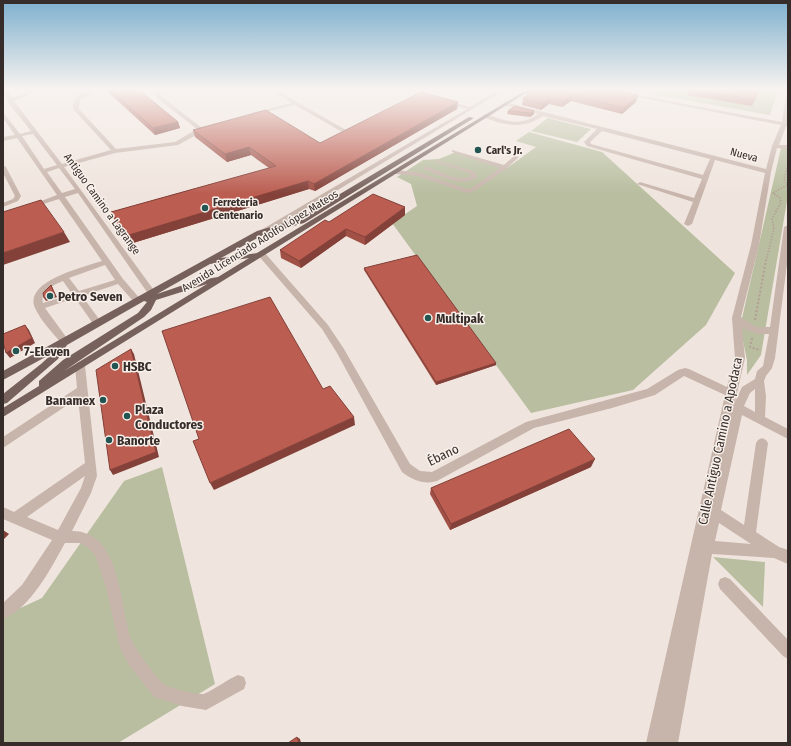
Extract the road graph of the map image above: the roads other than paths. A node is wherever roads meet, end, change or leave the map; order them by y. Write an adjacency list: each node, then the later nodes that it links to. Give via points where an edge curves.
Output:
1 (10, 125): 17 (street)
2 (29, 125): 13 (street, Antiguo Camino a Lagrange)
3 (91, 125): 22 (street)
4 (195, 125): 14 (street)
5 (214, 125): 14 (street)
6 (334, 125): 7 (street, via 346,132)
7 (360, 125)
8 (442, 125): 44 (street)
9 (460, 125): 41 (main road, Avenida Licenciado Adolfo López Mateos)
10 (471, 125): 31 (main road, Avenida Licenciado Adolfo López Mateos)
11 (584, 125): 15 (street, Nueva)
12 (768, 125): 16 (street)
13 (32, 129): 17 (street); 26 (street, Antiguo Camino a Lagrange)
14 (200, 129): 22 (street, via 176,144)
15 (600, 129): 25 (street, Nueva); 34 (street, via 587,142 589,146)
16 (785, 131): 20 (street, Calle Antiguo Camino a Apodaca)
17 (16, 133): 18 (street); 19 (street); 30 (street)
18 (3, 134)
19 (3, 139)
20 (775, 146): 21 (street); 32 (street, Calle Antiguo Camino a Apodaca)
21 (788, 147)
22 (115, 151): 26 (street)
23 (454, 151): 28 (street)
24 (516, 157): 28 (street)
25 (713, 158): 32 (street, Nueva); 34 (street)
26 (61, 166): 30 (street); 36 (street, Antiguo Camino a Lagrange)
27 (3, 167): 39 (street, via 18,196 16,200)
28 (505, 167): 33 (street, via 467,191)
29 (426, 168): 29 (street, via 461,181 469,181 475,176 471,172 438,160); 33 (street)
30 (44, 171): 37 (street)
31 (396, 172): 33 (street); 46 (main road, Avenida Licenciado Adolfo López Mateos)
32 (768, 172): 57 (street, Calle Antiguo Camino a Apodaca, via 755,245)
33 (418, 174)
34 (705, 178): 38 (street)
35 (640, 184): 38 (street)
36 (79, 190): 37 (street); 54 (street, Antiguo Camino a Lagrange)
37 (61, 196): 40 (street); 47 (street)
38 (697, 201): 42 (street)
39 (3, 205)
40 (22, 208)
41 (301, 221): 44 (main road, Avenida Licenciado Adolfo López Mateos); 46 (main road, via 263,247)
42 (688, 224)
43 (788, 227): 45 (street, Calle Antiguo Camino a Apodaca)
44 (260, 232): 48 (main road, Avenida Licenciado Adolfo López Mateos)
45 (787, 238): 49 (street, Calle Antiguo Camino a Apodaca)
46 (261, 254): 48 (main road); 51 (main road, Avenida Licenciado Adolfo López Mateos); 67 (street, Ébano, via 329,333 406,468 423,478 433,477 530,425 651,392 685,372)
47 (107, 262): 50 (street); 52 (street)
48 (202, 264): 54 (main road, Avenida Licenciado Adolfo López Mateos)
49 (786, 268): 59 (street, Calle Antiguo Camino a Apodaca)
50 (64, 277): 53 (street); 56 (street, via 39,292)
51 (222, 278): 54 (main road); 61 (main road, Avenida Licenciado Adolfo López Mateos)
52 (120, 281): 53 (street); 55 (street)
53 (77, 294): 56 (street); 58 (street)
54 (152, 296): 55 (main road, Avenida Licenciado Adolfo López Mateos); 65 (main road, via 150,307 141,315 66,363)
55 (138, 301): 58 (main road, Avenida Licenciado Adolfo López Mateos)
56 (39, 307): 60 (street)
57 (736, 318): 59 (street, via 753,330 765,332); 67 (street, Calle Antiguo Camino a Apodaca, via 740,358)
58 (97, 323): 60 (main road, Avenida Licenciado Adolfo López Mateos)
59 (774, 329): 63 (street, Calle Antiguo Camino a Apodaca, via 770,358)
60 (64, 341): 62 (main road, Avenida Licenciado Adolfo López Mateos); 66 (main road, via 55,357)
61 (80, 366): 64 (street); 65 (main road, Avenida Licenciado Adolfo López Mateos)
62 (3, 376)
63 (759, 381): 67 (street, Calle Antiguo Camino a Apodaca); 69 (street)
64 (83, 389): 72 (street); 73 (street)
65 (30, 396): 68 (main road, Avenida Licenciado Adolfo López Mateos)
66 (3, 400)
67 (734, 402): 69 (street); 75 (street, Calle Antiguo Camino a Apodaca); 86 (street, Calle Antiguo Camino a Apodaca)
68 (3, 413)
69 (760, 418): 70 (street)
70 (788, 434)
71 (762, 443): 77 (street)
72 (3, 444)
73 (91, 465): 76 (street); 78 (street, via 87,489)
74 (3, 513): 76 (street)
75 (715, 513): 77 (street); 79 (street, Calle Antiguo Camino a Apodaca)
76 (16, 518): 78 (street)
77 (748, 534): 80 (street)
78 (60, 537): 83 (street, via 32,584 17,602); 85 (street, via 80,537 100,550 113,587 124,643 134,660 160,691 206,702)
79 (707, 547): 80 (street); 87 (street, Calle Antiguo Camino a Apodaca)
80 (775, 552): 81 (street)
81 (788, 557)
82 (725, 584): 84 (street)
83 (3, 612)
84 (788, 651)
85 (238, 683)
86 (654, 743)
87 (670, 743)

